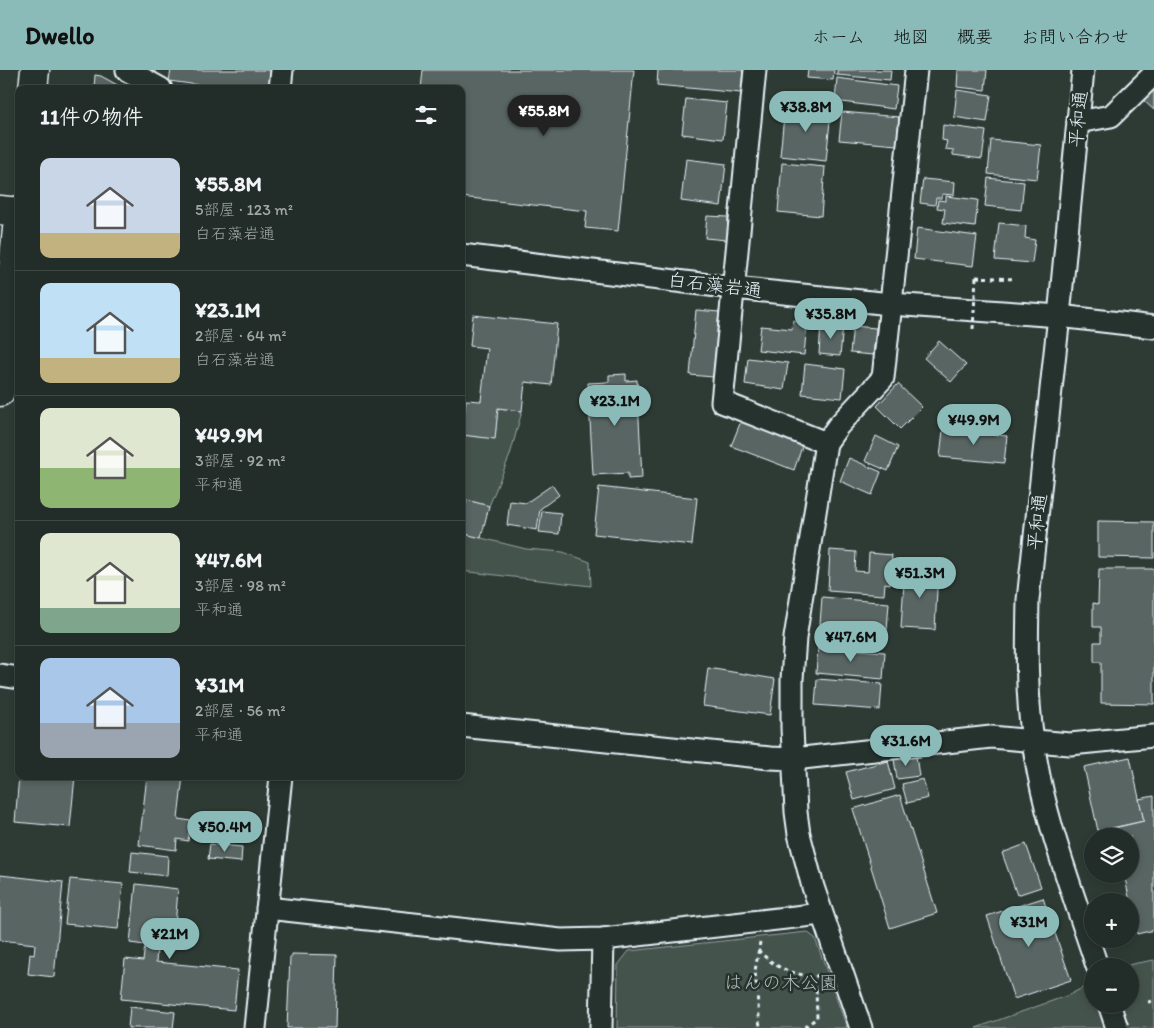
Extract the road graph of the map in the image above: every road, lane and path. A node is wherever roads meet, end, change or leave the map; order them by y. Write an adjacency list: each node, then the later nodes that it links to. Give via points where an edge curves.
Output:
1 (35, 70): 8 (main road)
2 (128, 70): 9 (street)
3 (282, 70): 10 (street)
4 (755, 70): 17 (street)
5 (916, 70): 18 (street)
6 (1082, 70): 11 (street, 平和通)
7 (1154, 74): 11 (street, via 1111,116)
8 (33, 85)
9 (154, 85)
10 (280, 85)
11 (1078, 122): 19 (street, 平和通)
12 (0, 210): 13 (main road)
13 (15, 211)
14 (15, 249): 22 (main road)
15 (465, 255): 17 (street, 白石藻岩通)
16 (1015, 279): 21 (path, bridge, via 976,277)
17 (734, 288): 18 (street, 白石藻岩通); 23 (street, via 722,402)
18 (891, 304): 19 (street, 白石藻岩通); 23 (street, via 883,378)
19 (1059, 316): 20 (street, 白石藻岩通); 28 (street, 平和通, via 1028,600 1028,700)
20 (1154, 327)
21 (973, 329)
22 (0, 392)
23 (826, 443): 29 (street, via 796,638 792,679)
24 (0, 676): 25 (street)
25 (15, 678)
26 (465, 726): 29 (street)
27 (1154, 736): 28 (street, via 1070,744)
28 (1033, 740): 29 (street, via 990,737); 36 (street, 平和通, via 1052,827)
29 (794, 759): 32 (street, via 796,812)
30 (281, 780): 31 (street)
31 (267, 908): 34 (street, via 524,937); 40 (street)
32 (821, 914): 33 (street); 44 (street)
33 (766, 920): 34 (street); 35 (path)
34 (603, 939): 41 (street)
35 (758, 950): 42 (path, via 754,971); 43 (path, via 786,971 804,975 816,990 817,1018)
36 (1094, 958)
37 (1154, 1001): 38 (path)
38 (1148, 1002)
39 (1112, 1013): 45 (street, bridge)
40 (255, 1028)
41 (600, 1028)
42 (760, 1028)
43 (803, 1028)
44 (861, 1028)
45 (1117, 1028)

